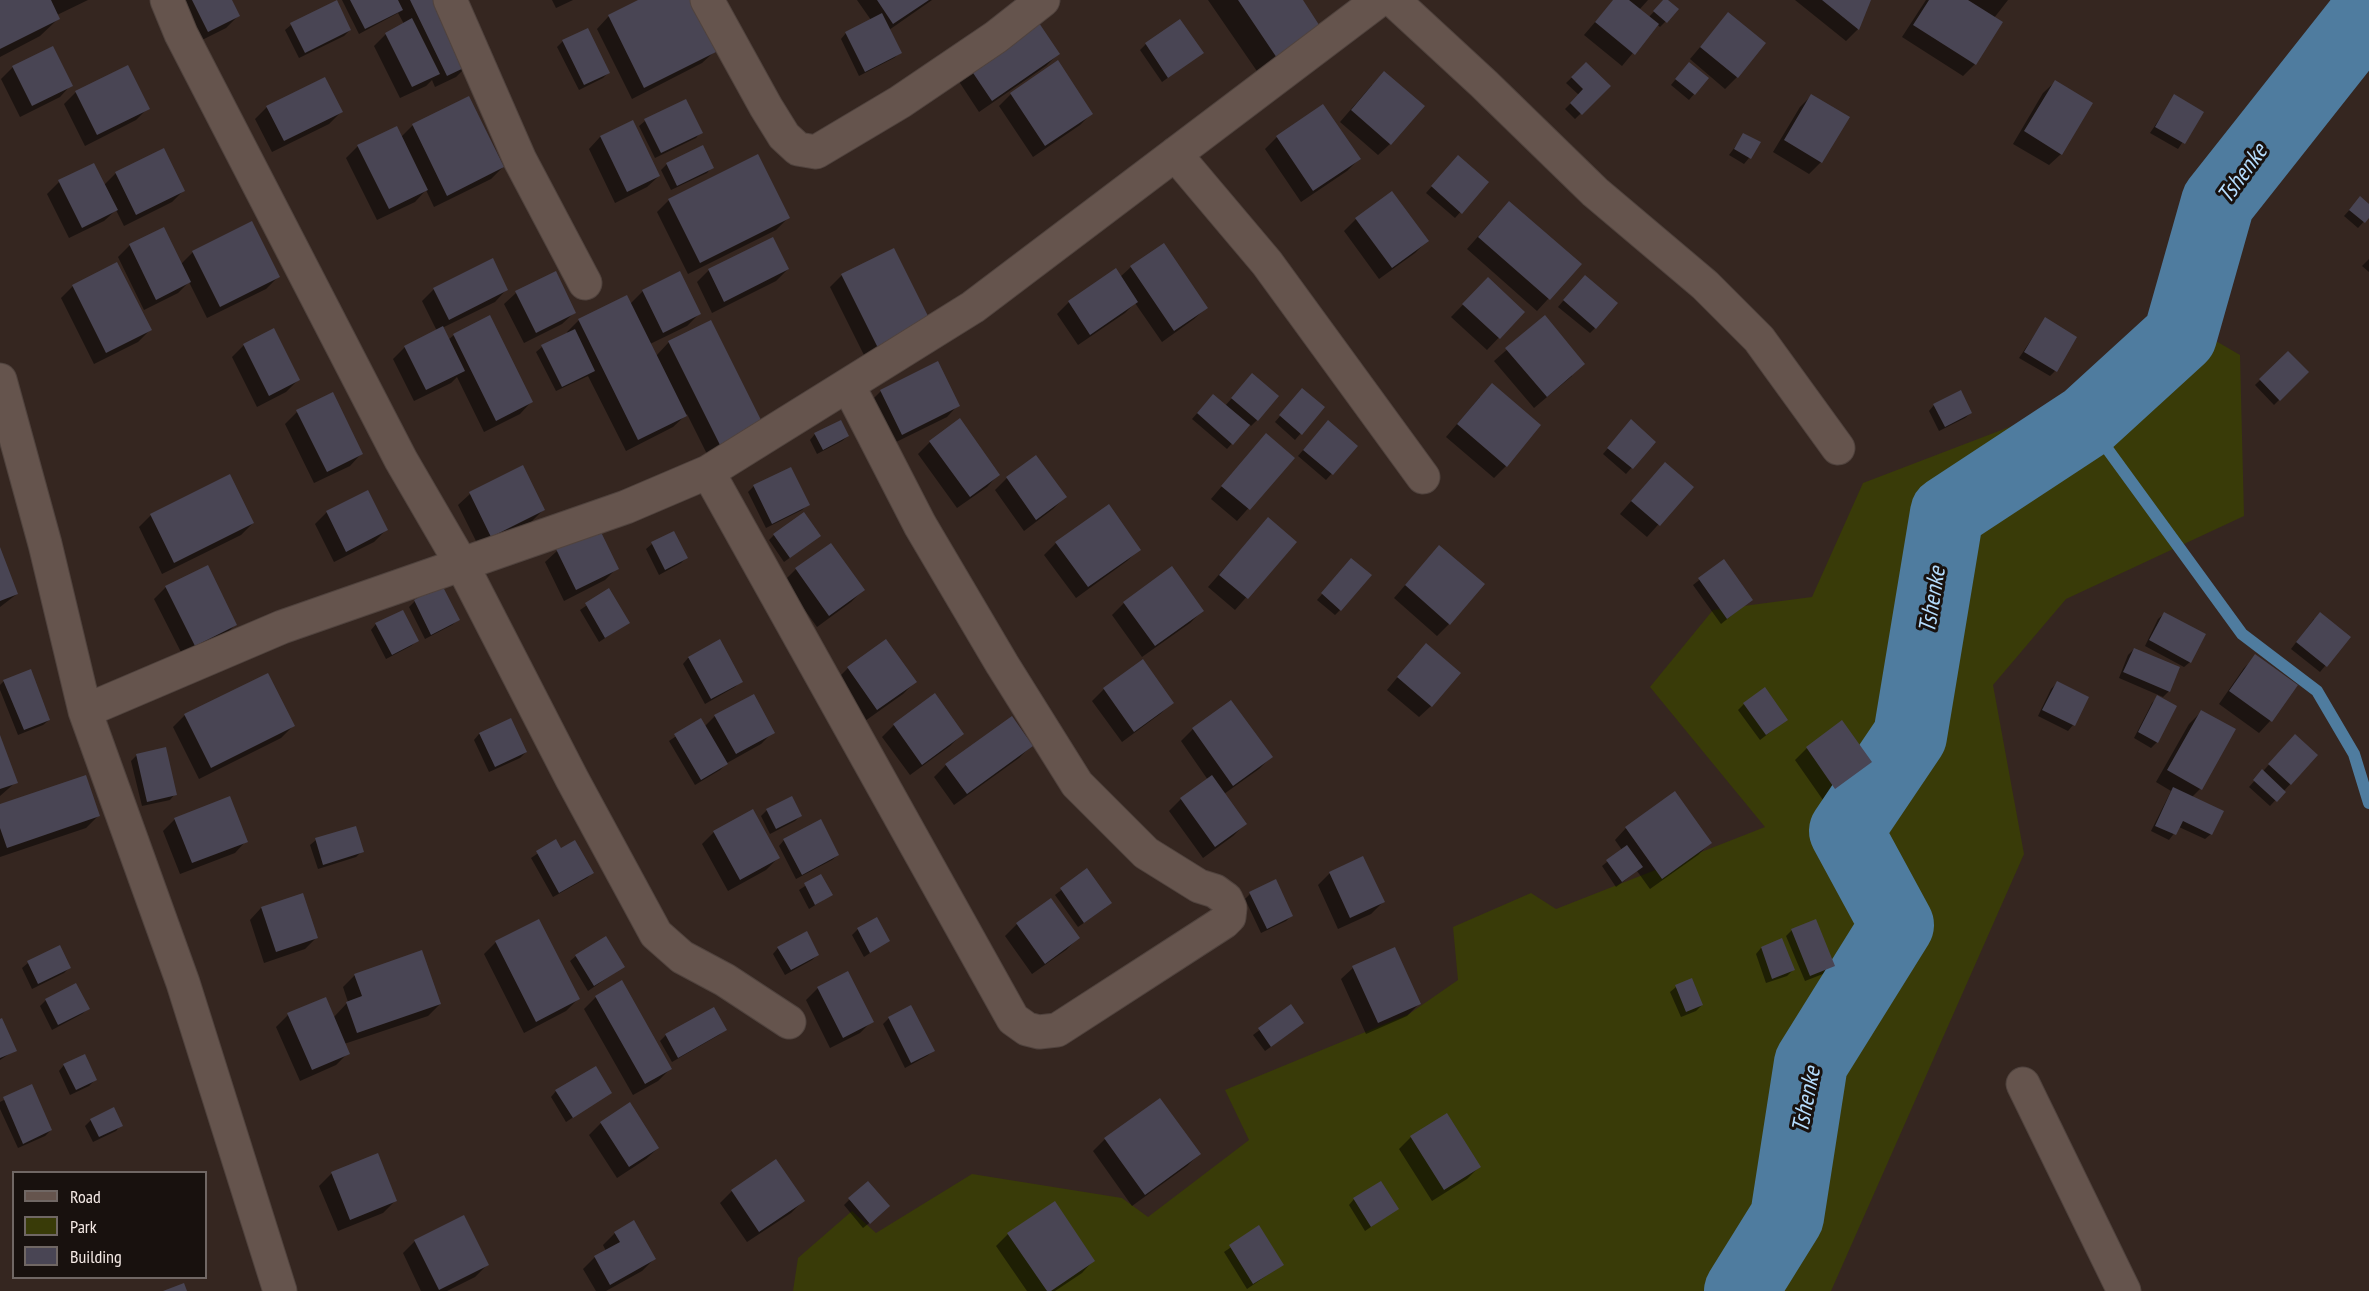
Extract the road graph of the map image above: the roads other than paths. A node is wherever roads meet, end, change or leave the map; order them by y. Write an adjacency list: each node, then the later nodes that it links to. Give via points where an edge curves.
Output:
1 (167, 0): 14 (street, via 401,460)
2 (450, 0): 8 (street, via 519,160)
3 (707, 0): 4 (street, via 784,136 798,149 816,152 900,102)
4 (1043, 0)
5 (1379, 0): 7 (street)
6 (1393, 0): 11 (street, via 1595,192 1713,293 1759,339)
7 (1175, 154): 10 (street, via 973,307); 13 (street, via 1267,263)
8 (585, 283)
9 (0, 380): 15 (street)
10 (848, 385): 12 (street); 12 (street, via 926,535 1077,784 1146,853 1199,886 1215,891 1230,908 1224,922 1064,1026 1039,1032 1013,1019)
11 (1838, 448)
12 (708, 472): 14 (street, via 626,507)
13 (1423, 477)
14 (462, 564): 15 (street, via 282,627); 16 (street, via 656,934 682,957)
15 (85, 711): 18 (street, via 183,984)
16 (789, 1022)
17 (2023, 1084): 19 (street)
18 (279, 1291)
19 (2124, 1291)

